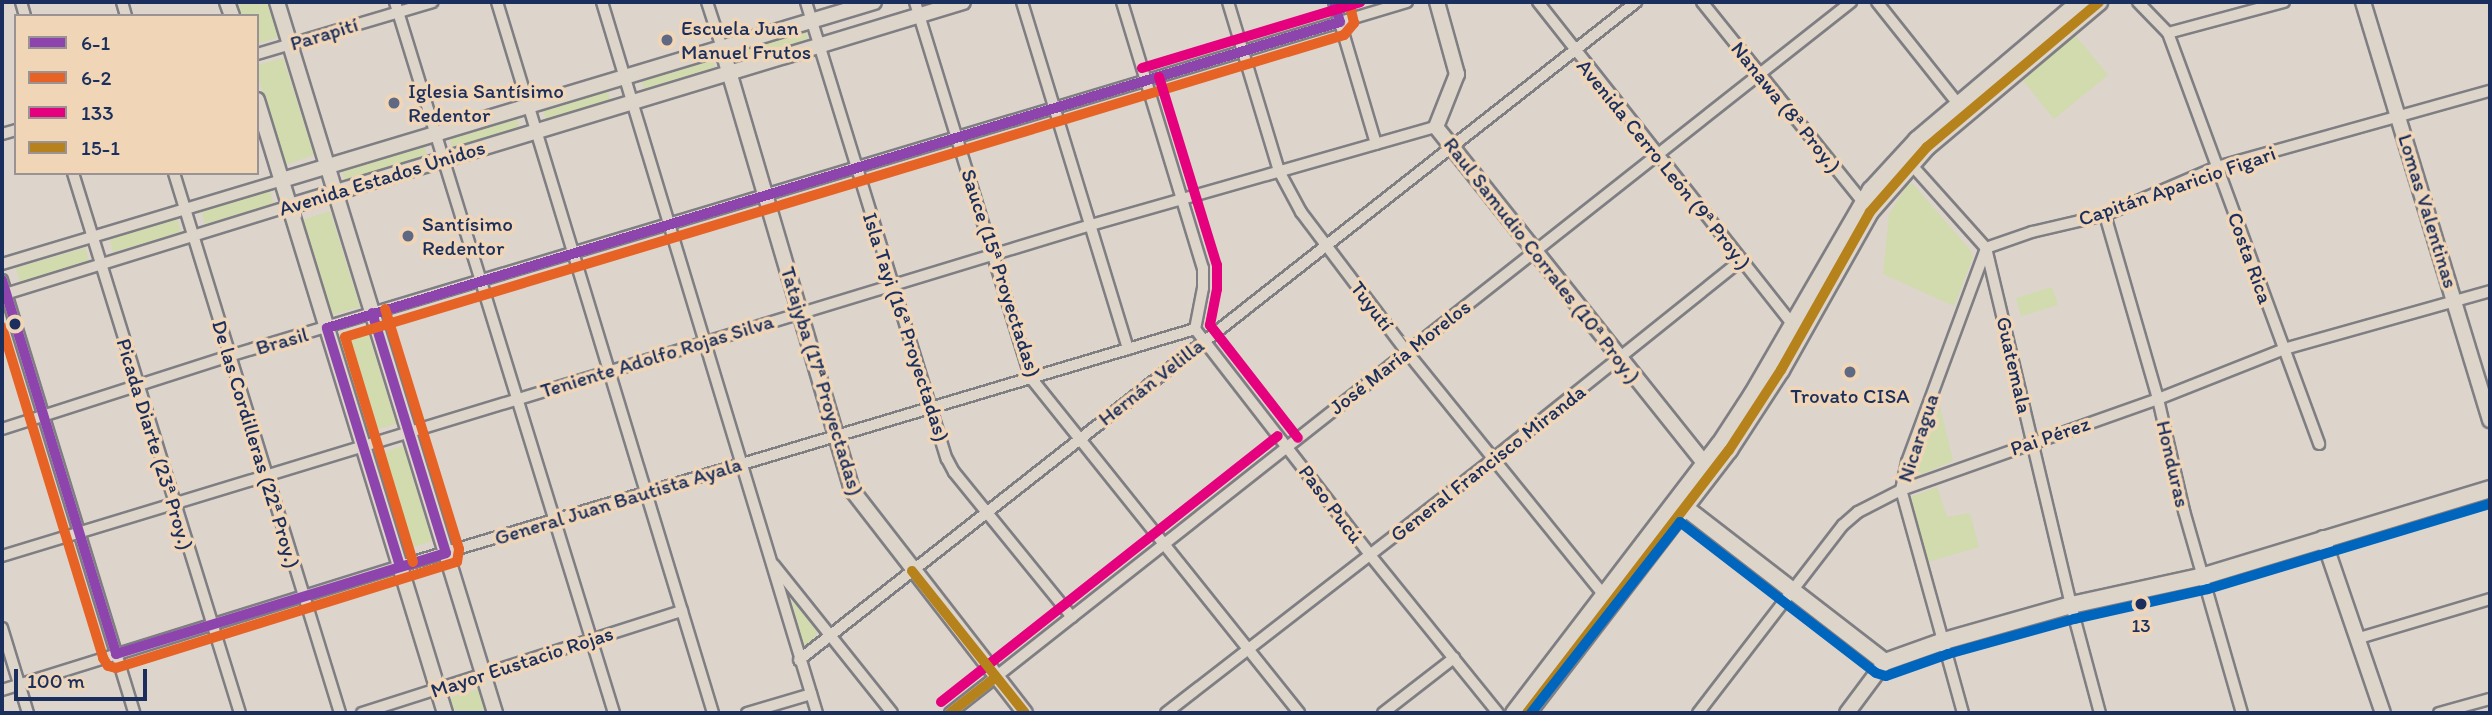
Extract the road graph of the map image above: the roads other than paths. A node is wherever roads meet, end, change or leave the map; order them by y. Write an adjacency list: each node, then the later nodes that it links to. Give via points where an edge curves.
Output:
1 (277, 2): 31 (main road)
2 (432, 2): 25 (street, Parapití)
3 (496, 2): 45 (street)
4 (602, 2): 39 (street)
5 (707, 2): 33 (street, Tatajyba (17ª Proyectadas))
6 (806, 2): 28 (street, Isla Tayi (16ª Proyectadas))
7 (874, 2): 28 (main road, Avenida Estados Unidos)
8 (963, 2): 27 (main road, Avenida Estados Unidos)
9 (1022, 2): 46 (street)
10 (1122, 2): 40 (street)
11 (1228, 2): 35 (street, Tuyutí)
12 (1334, 2): 29 (street)
13 (1407, 2): 29 (street, Brasil)
14 (1437, 2): 48 (main road, Raul Samudio Corrales (10ª Proy.), via 1457,74)
15 (1538, 2): 34 (street, Avenida Cerro León (9ª Proy.))
16 (1636, 2): 34 (street, Hernán Velilla)
17 (1702, 2): 38 (street, Nanawa (8ª Proy.))
18 (1851, 2): 38 (street, José María Morelos)
19 (1877, 2): 43 (street)
20 (2080, 2): 26 (main road)
21 (2099, 2): 56 (main road)
22 (2138, 2): 30 (street, Costa Rica)
23 (2284, 2): 30 (street)
24 (2363, 2): 47 (main road, Lomas Valentinas)
25 (397, 7): 31 (street, Parapití); 50 (street)
26 (2062, 7): 43 (main road)
27 (917, 8): 32 (main road, Avenida Estados Unidos); 51 (street, Sauce (15ª Proyectadas))
28 (811, 21): 32 (street, Isla Tayi (16ª Proyectadas)); 33 (main road, Avenida Estados Unidos)
29 (1340, 22): 35 (street, Brasil); 52 (street)
30 (2168, 33): 58 (street, Costa Rica)
31 (290, 44): 36 (street, Parapití); 57 (main road)
32 (819, 45): 37 (main road, Avenida Estados Unidos); 59 (street, Isla Tayi (16ª Proyectadas))
33 (722, 48): 37 (main road, Tatajyba (17ª Proyectadas)); 39 (main road, Avenida Estados Unidos)
34 (1574, 51): 53 (street, Hernán Velilla); 54 (street, Avenida Cerro León (9ª Proy.))
35 (1243, 52): 40 (street, Brasil); 60 (street, Tuyutí)
36 (259, 53)
37 (729, 73): 42 (main road, Avenida Estados Unidos); 65 (main road, Tatajyba (17ª Proyectadas))
38 (1760, 74): 54 (street, José María Morelos); 68 (street, Nanawa (8ª Proy.))
39 (624, 77): 42 (street); 45 (main road, Avenida Estados Unidos)
40 (1146, 80): 46 (street, Brasil); 66 (street)
41 (2490, 91): 47 (street, Capitán Aparicio Figari)
42 (632, 102): 49 (main road, Avenida Estados Unidos); 71 (street)
43 (1958, 104): 56 (main road)
44 (259, 106): 63 (main road)
45 (528, 106): 49 (street); 50 (main road, Avenida Estados Unidos)
46 (1055, 108): 51 (street, Brasil); 72 (street)
47 (2399, 117): 58 (street, Capitán Aparicio Figari); 88 (main road, Lomas Valentinas)
48 (1436, 127): 52 (street, Teniente Adolfo Rojas Silva); 53 (main road, Raul Samudio Corrales (10ª Proy.))
49 (536, 131): 55 (main road, Avenida Estados Unidos); 78 (street)
50 (435, 134): 55 (street); 57 (main road, Avenida Estados Unidos)
51 (957, 137): 59 (street, Brasil); 79 (street, Sauce (15ª Proyectadas))
52 (1377, 144): 60 (street, Teniente Adolfo Rojas Silva)
53 (1452, 148): 75 (street, Hernán Velilla); 77 (main road, Raul Samudio Corrales (10ª Proy.))
54 (1657, 155): 77 (street, José María Morelos); 80 (street, Avenida Cerro León (9ª Proy.))
55 (443, 160): 64 (main road, Avenida Estados Unidos); 84 (street)
56 (1906, 160): 68 (main road); 76 (street, Guatemala)
57 (327, 167): 63 (main road, Avenida Estados Unidos); 64 (main road)
58 (2217, 167): 70 (street, Capitán Aparicio Figari); 97 (street, Costa Rica)
59 (856, 168): 65 (street, Brasil); 85 (street, Isla Tayi (16ª Proyectadas))
60 (1279, 171): 66 (street, Teniente Adolfo Rojas Silva); 75 (street, Tuyutí, via 1301,212)
61 (74, 175): 74 (street, Picada Diarte (23ª Proy.))
62 (175, 175): 69 (street, De las Cordilleras (22ª Proy.))
63 (282, 180): 67 (main road); 69 (street, Avenida Estados Unidos)
64 (335, 192): 67 (main road, Avenida Estados Unidos); 89 (main road)
65 (766, 195): 71 (street, Brasil); 90 (main road, Tatajyba (17ª Proyectadas))
66 (1182, 199): 72 (street, Teniente Adolfo Rojas Silva); 93 (street, via 1203,268)
67 (290, 206): 73 (street, Avenida Estados Unidos); 92 (main road)
68 (1866, 207): 91 (main road); 126 (main road, via 1781,370)
69 (185, 209): 73 (street, De las Cordilleras (22ª Proy.)); 74 (street, Avenida Estados Unidos)
70 (2105, 215): 76 (street, Capitán Aparicio Figari); 105 (street, Honduras)
71 (668, 224): 78 (street, Brasil); 95 (street)
72 (1091, 225): 79 (street, Teniente Adolfo Rojas Silva); 96 (street)
73 (193, 236): 82 (street, Avenida Estados Unidos); 99 (street, De las Cordilleras (22ª Proy.))
74 (92, 237): 81 (street, Avenida Estados Unidos); 82 (street, Picada Diarte (23ª Proy.))
75 (1327, 246): 94 (street, Hernán Velilla); 98 (street, Tuyutí)
76 (1986, 248): 114 (street, Guatemala); 123 (street, Nicaragua, via 1907,462)
77 (1535, 251): 98 (street, José María Morelos); 100 (main road, Raul Samudio Corrales (10ª Proy.))
78 (573, 253): 84 (street, Brasil); 101 (street)
79 (993, 254): 85 (street, Teniente Adolfo Rojas Silva); 102 (street, Sauce (15ª Proyectadas))
80 (1741, 260): 91 (street, Avenida Cerro León (9ª Proy.)); 100 (street, General Francisco Miranda)
81 (2, 264)
82 (101, 264): 87 (street, Avenida Estados Unidos); 103 (street, Picada Diarte (23ª Proy.))
83 (2, 280): 87 (street)
84 (480, 281): 89 (street, Brasil); 104 (street)
85 (891, 285): 90 (street, Teniente Adolfo Rojas Silva); 107 (street, Isla Tayi (16ª Proyectadas))
86 (2490, 291): 88 (street, Pai Pérez)
87 (4, 294): 108 (street)
88 (2456, 301): 97 (street, Pai Pérez); 106 (main road, Lomas Valentinas)
89 (372, 313): 92 (street, Brasil); 111 (main road)
90 (799, 313): 95 (street, Teniente Adolfo Rojas Silva); 112 (main road, Tatajyba (17ª Proyectadas))
91 (1793, 325): 119 (main road)
92 (327, 328): 99 (street, Brasil); 116 (main road)
93 (1195, 328): 94 (street, Paso Pucú); 96 (street, General Juan Bautista Ayala)
94 (1203, 340): 113 (street, Hernán Velilla); 117 (street, Paso Pucú)
95 (704, 342): 101 (street, Teniente Adolfo Rojas Silva); 120 (street)
96 (1128, 349): 102 (street, General Juan Bautista Ayala)
97 (2284, 349): 105 (street, Pai Pérez); 115 (street, Costa Rica)
98 (1407, 352): 117 (street, José María Morelos); 118 (street, Tuyutí)
99 (229, 356): 103 (street, Brasil); 121 (street, De las Cordilleras (22ª Proy.))
100 (1620, 359): 118 (street, General Francisco Miranda); 119 (main road, Raul Samudio Corrales (10ª Proy.))
101 (609, 371): 104 (street, Teniente Adolfo Rojas Silva); 124 (street)
102 (1031, 378): 107 (street, General Juan Bautista Ayala); 113 (street, Sauce (15ª Proyectadas))
103 (137, 385): 108 (street, Brasil); 125 (street, Picada Diarte (23ª Proy.))
104 (517, 398): 111 (street, Teniente Adolfo Rojas Silva); 128 (street)
105 (2158, 400): 114 (street, Pai Pérez); 138 (street, Honduras)
106 (2487, 400): 109 (main road, Lomas Valentinas)
107 (931, 408): 112 (street, General Juan Bautista Ayala); 127 (street, Isla Tayi (16ª Proyectadas), via 954,472)
108 (43, 416): 110 (street, Brasil); 129 (street)
109 (2490, 420)
110 (2, 429)
111 (408, 431): 116 (street, Teniente Adolfo Rojas Silva); 132 (main road)
112 (834, 436): 120 (street, General Juan Bautista Ayala); 137 (main road, Tatajyba (17ª Proyectadas), via 854,495)
113 (1080, 438): 127 (street, Hernán Velilla); 131 (street, Sauce (15ª Proyectadas))
114 (2032, 442): 123 (street, Pai Pérez); 143 (street, Guatemala)
115 (2319, 444)
116 (363, 445): 121 (street, Teniente Adolfo Rojas Silva); 136 (main road)
117 (1287, 447): 131 (street, José María Morelos); 133 (street, Paso Pucú)
118 (1493, 460): 133 (street, General Francisco Miranda); 142 (street, Tuyutí)
119 (1705, 464): 126 (main road)
120 (740, 465): 124 (street, General Juan Bautista Ayala); 135 (street)
121 (265, 475): 125 (street, Teniente Adolfo Rojas Silva); 140 (street, De las Cordilleras (22ª Proy.))
122 (2490, 489): 130 (main road)
123 (1901, 491): 139 (street, Pai Pérez, via 1850,518); 151 (street, Nicaragua)
124 (646, 493): 128 (street, General Juan Bautista Ayala); 144 (street)
125 (173, 503): 129 (street, Teniente Adolfo Rojas Silva); 146 (street, Picada Diarte (23ª Proy.))
126 (1682, 506): 139 (main road); 142 (main road)
127 (987, 511): 137 (street, Hernán Velilla); 145 (street, Isla Tayi (16ª Proyectadas))
128 (555, 520): 132 (street, General Juan Bautista Ayala); 150 (street)
129 (79, 532): 134 (street, Teniente Adolfo Rojas Silva); 153 (street)
130 (2322, 538): 138 (main road); 149 (main road)
131 (1164, 544): 145 (street, José María Morelos); 152 (street, Sauce (15ª Proyectadas))
132 (446, 553): 136 (street, General Juan Bautista Ayala); 157 (main road)
133 (1370, 555): 152 (street, General Francisco Miranda); 154 (street, Paso Pucú)
134 (2, 556)
135 (769, 558): 148 (street); 155 (street)
136 (400, 566): 140 (street, General Juan Bautista Ayala); 160 (main road)
137 (912, 571): 148 (street, Hernán Velilla); 158 (main road, Tatajyba (17ª Proyectadas))
138 (2204, 576): 143 (main road); 188 (street, Honduras)
139 (1791, 591): 156 (main road); 184 (street, Pai Pérez)
140 (302, 596): 146 (street, General Juan Bautista Ayala); 167 (street, De las Cordilleras (22ª Proy.))
141 (2490, 599): 149 (street)
142 (1607, 600): 182 (main road); 183 (main road)
143 (2071, 605): 151 (main road); 187 (street, Guatemala)
144 (682, 611): 150 (street, Mayor Eustacio Rojas); 172 (street)
145 (1072, 617): 158 (street, José María Morelos)
146 (212, 625): 153 (street, General Juan Bautista Ayala); 166 (street, Picada Diarte (23ª Proy.))
147 (2, 628): 159 (street)
148 (830, 636): 155 (street, Hernán Velilla); 175 (street)
149 (2356, 639): 189 (main road)
150 (592, 640): 157 (street, Mayor Eustacio Rojas); 171 (street)
151 (1944, 641): 156 (main road); 186 (street, Nicaragua)
152 (1247, 649): 178 (street, General Francisco Miranda); 179 (street, Sauce (15ª Proyectadas))
153 (116, 654): 159 (street, General Juan Bautista Ayala); 165 (street)
154 (1454, 658): 180 (street); 181 (street, Paso Pucú)
155 (799, 660): 162 (street)
156 (1885, 662): 185 (main road)
157 (483, 675): 160 (street, Mayor Eustacio Rojas); 170 (main road)
158 (996, 677): 176 (street, José María Morelos); 177 (main road, Tatajyba (17ª Proyectadas))
159 (19, 685): 161 (street, General Juan Bautista Ayala); 164 (street)
160 (438, 689): 168 (street, Mayor Eustacio Rojas); 169 (main road)
161 (2, 690)
162 (811, 694): 173 (street); 174 (street)
163 (2490, 699): 190 (street)
164 (28, 713)
165 (134, 713)
166 (240, 713)
167 (341, 713)
168 (362, 713)
169 (445, 713)
170 (495, 713)
171 (614, 713)
172 (713, 713)
173 (747, 713)
174 (817, 713)
175 (892, 713)
176 (950, 713)
177 (1025, 713)
178 (1167, 713)
179 (1299, 713)
180 (1384, 713)
181 (1498, 713)
182 (1514, 713)
183 (1527, 713)
184 (1698, 713)
185 (1847, 713)
186 (1963, 713)
187 (2100, 713)
188 (2242, 713)
189 (2383, 713)
190 (2441, 713)

